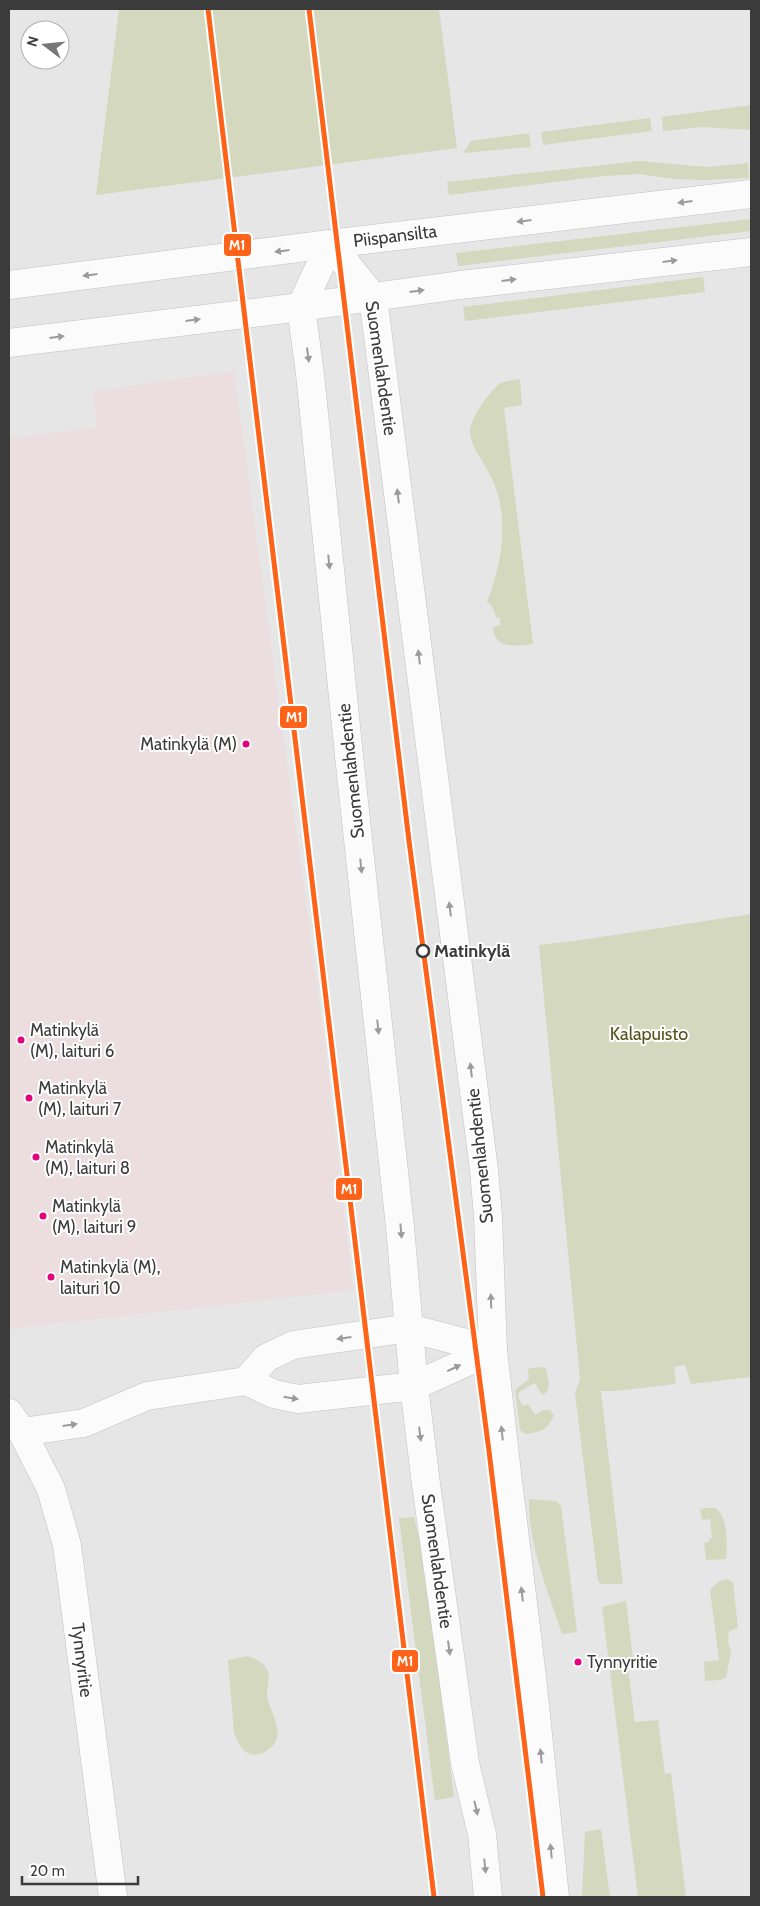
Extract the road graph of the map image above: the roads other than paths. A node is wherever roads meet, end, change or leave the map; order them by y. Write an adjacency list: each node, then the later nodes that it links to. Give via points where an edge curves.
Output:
1 (751, 194): 2 (main road, Piispansilta, one-way to 2)
2 (330, 244): 4 (main road, Piispansilta, one-way to 4); 5 (main road, Suomenlahdentie); 6 (main road)
3 (751, 252): 5 (main road, one-way to 3)
4 (9, 285)
5 (373, 297): 6 (main road); 9 (main road, Suomenlahdentie, one-way to 5, via 484,1170)
6 (302, 307): 7 (main road, one-way to 6); 8 (main road, Suomenlahdentie, one-way to 8)
7 (9, 343)
8 (409, 1328): 9 (main road); 10 (main road, one-way to 10, via 293,1345 266,1358); 11 (main road, Suomenlahdentie)
9 (493, 1350): 11 (main road, one-way to 9); 15 (main road, Suomenlahdentie, one-way to 9)
10 (246, 1381): 11 (main road, one-way to 11, via 274,1394 298,1399); 12 (main road, one-way to 10, via 84,1423 146,1396)
11 (414, 1386): 14 (main road, Suomenlahdentie, one-way to 14, via 465,1762 482,1834)
12 (15, 1422): 13 (main road, Tynnyritie, via 51,1489 67,1545)
13 (113, 1897)
14 (488, 1897)
15 (556, 1897)

